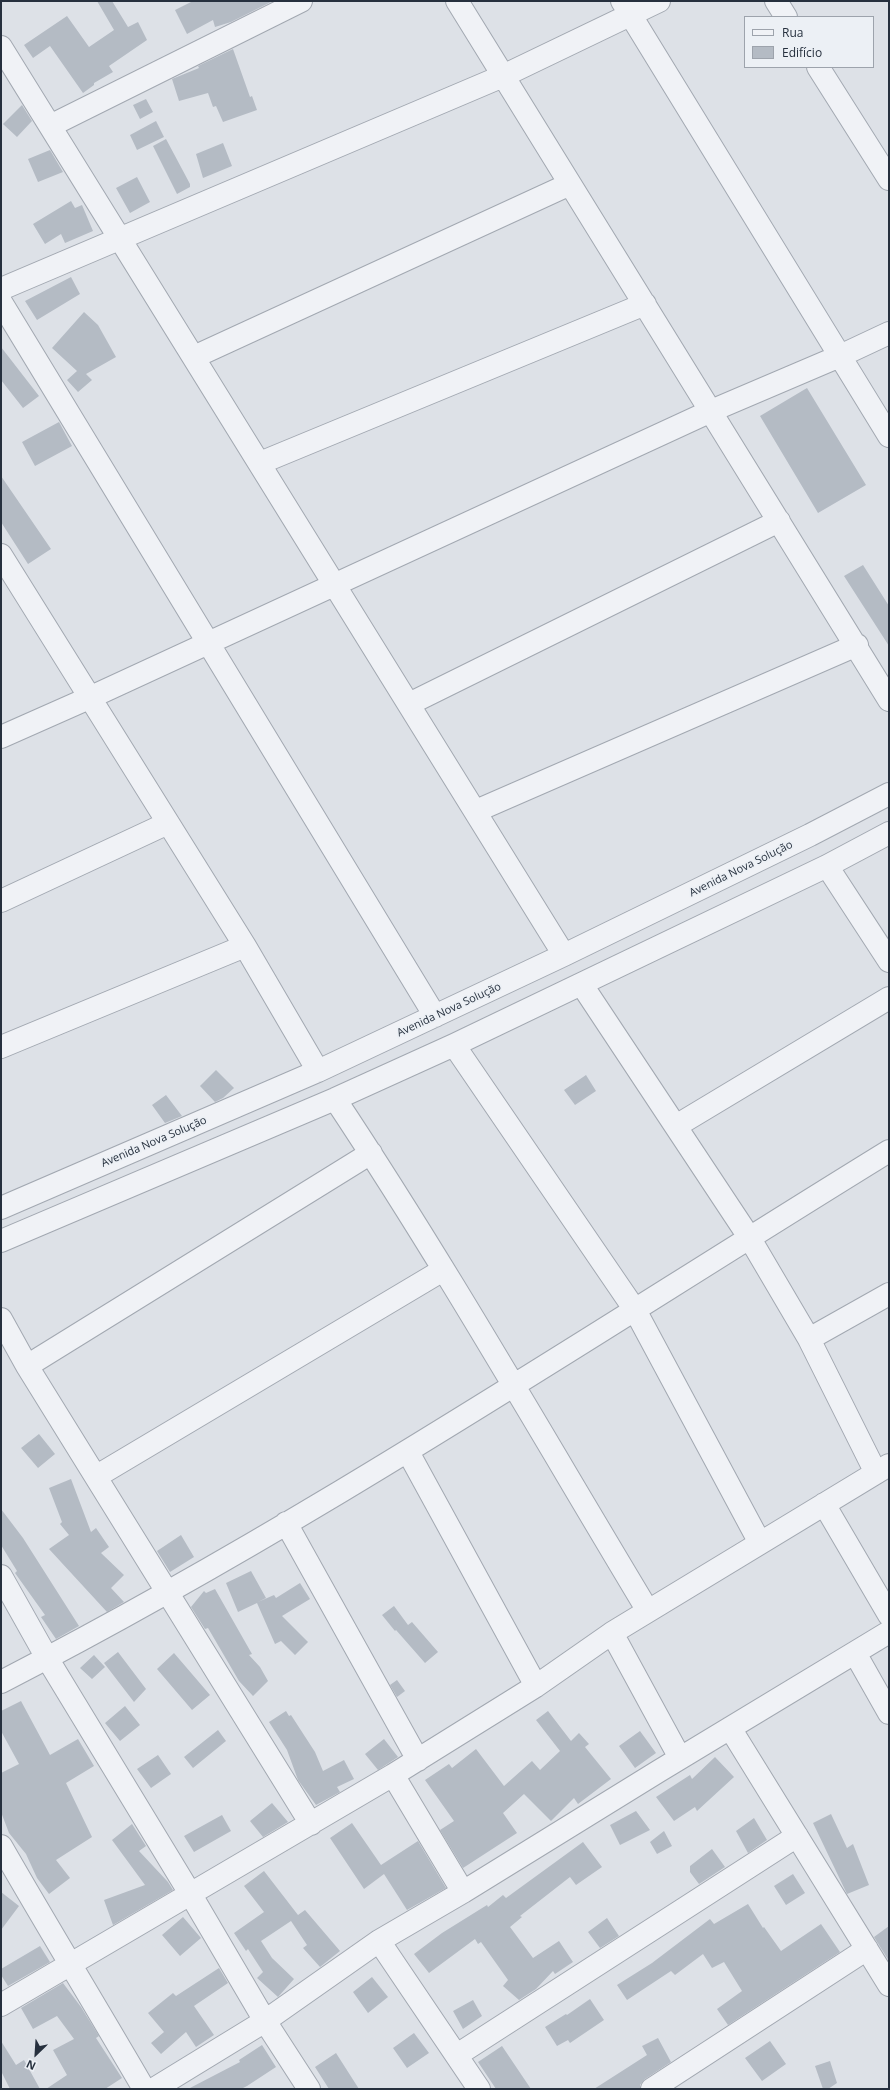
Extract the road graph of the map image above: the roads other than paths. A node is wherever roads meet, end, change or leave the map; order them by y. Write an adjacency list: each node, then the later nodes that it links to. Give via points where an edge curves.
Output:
1 (300, 1): 10 (street)
2 (457, 1): 9 (street)
3 (659, 1): 5 (street)
4 (776, 1): 6 (street)
5 (626, 8): 9 (street); 18 (street)
6 (785, 16)
7 (1, 47): 10 (street)
8 (819, 68): 11 (street)
9 (503, 76): 12 (street); 13 (street)
10 (50, 126): 13 (street)
11 (889, 179)
12 (570, 184): 16 (street); 19 (street)
13 (120, 239): 14 (street); 19 (street)
14 (1, 289)
15 (1, 302): 26 (street)
16 (645, 304): 20 (street); 22 (street)
17 (889, 333): 18 (street)
18 (840, 356): 20 (street); 21 (street)
19 (194, 357): 22 (street)
20 (711, 411): 23 (street); 25 (street)
21 (889, 436)
22 (260, 463): 25 (street)
23 (779, 521): 27 (street); 30 (street)
24 (5, 568): 28 (street)
25 (335, 585): 26 (street); 30 (street)
26 (209, 643): 28 (street); 43 (street)
27 (857, 645): 29 (street); 33 (street)
28 (89, 698): 31 (street); 34 (street)
29 (889, 700)
30 (409, 704): 33 (street)
31 (1, 737)
32 (889, 794): 39 (street, Avenida Nova Solução)
33 (476, 811): 39 (street)
34 (168, 823): 37 (street); 38 (street)
35 (889, 833): 36 (street)
36 (827, 866): 40 (street); 41 (street)
37 (1, 901)
38 (245, 946): 45 (street); 46 (street)
39 (564, 955): 43 (street, Avenida Nova Solução)
40 (889, 961)
41 (582, 985): 44 (street); 48 (street)
42 (889, 998): 48 (street)
43 (435, 1016): 46 (street, Avenida Nova Solução)
44 (454, 1045): 47 (street); 56 (street)
45 (1, 1047)
46 (318, 1072): 51 (street, Avenida Nova Solução)
47 (335, 1099): 50 (street); 53 (street)
48 (676, 1126): 52 (street)
49 (889, 1151): 52 (street)
50 (371, 1153): 54 (street); 59 (street)
51 (1, 1208)
52 (749, 1237): 56 (street); 58 (street)
53 (1, 1241)
54 (443, 1270): 60 (street); 63 (street)
55 (889, 1294): 58 (street)
56 (635, 1310): 60 (street); 66 (street)
57 (1, 1319): 59 (street)
58 (809, 1339): 62 (street)
59 (27, 1366): 63 (street)
60 (513, 1387): 61 (street); 69 (street)
61 (408, 1452): 65 (street); 76 (street)
62 (883, 1469): 64 (street)
63 (97, 1476): 68 (street)
64 (824, 1504): 66 (street); 70 (street)
65 (286, 1523): 68 (street); 80 (street)
66 (760, 1543): 69 (street)
67 (1, 1576): 74 (street)
68 (167, 1591): 74 (street); 82 (street)
69 (648, 1611): 72 (street)
70 (889, 1616)
71 (889, 1632): 73 (street)
72 (612, 1633): 76 (street); 79 (street)
73 (855, 1653): 77 (street); 78 (street)
74 (47, 1658): 75 (street); 86 (street)
75 (1, 1682)
76 (536, 1686): 80 (street)
77 (889, 1713)
78 (730, 1728): 79 (street); 83 (street)
79 (680, 1758): 85 (street)
80 (418, 1760): 81 (street)
81 (393, 1775): 82 (street); 85 (street)
82 (311, 1824): 86 (street)
83 (797, 1836): 88 (street); 93 (street)
84 (1, 1846): 89 (street, via 55,1941)
85 (463, 1892): 87 (street)
86 (191, 1895): 89 (street); 92 (street)
87 (379, 1941): 92 (street); 93 (street)
88 (867, 1949): 90 (street); 98 (street)
89 (71, 1963): 91 (street); 94 (street)
90 (889, 1985)
91 (1, 2005)
92 (264, 2021): 95 (street); 96 (street)
93 (457, 2055): 97 (street)
94 (144, 2089)
95 (154, 2089)
96 (309, 2089)
97 (478, 2089)
98 (652, 2089)

